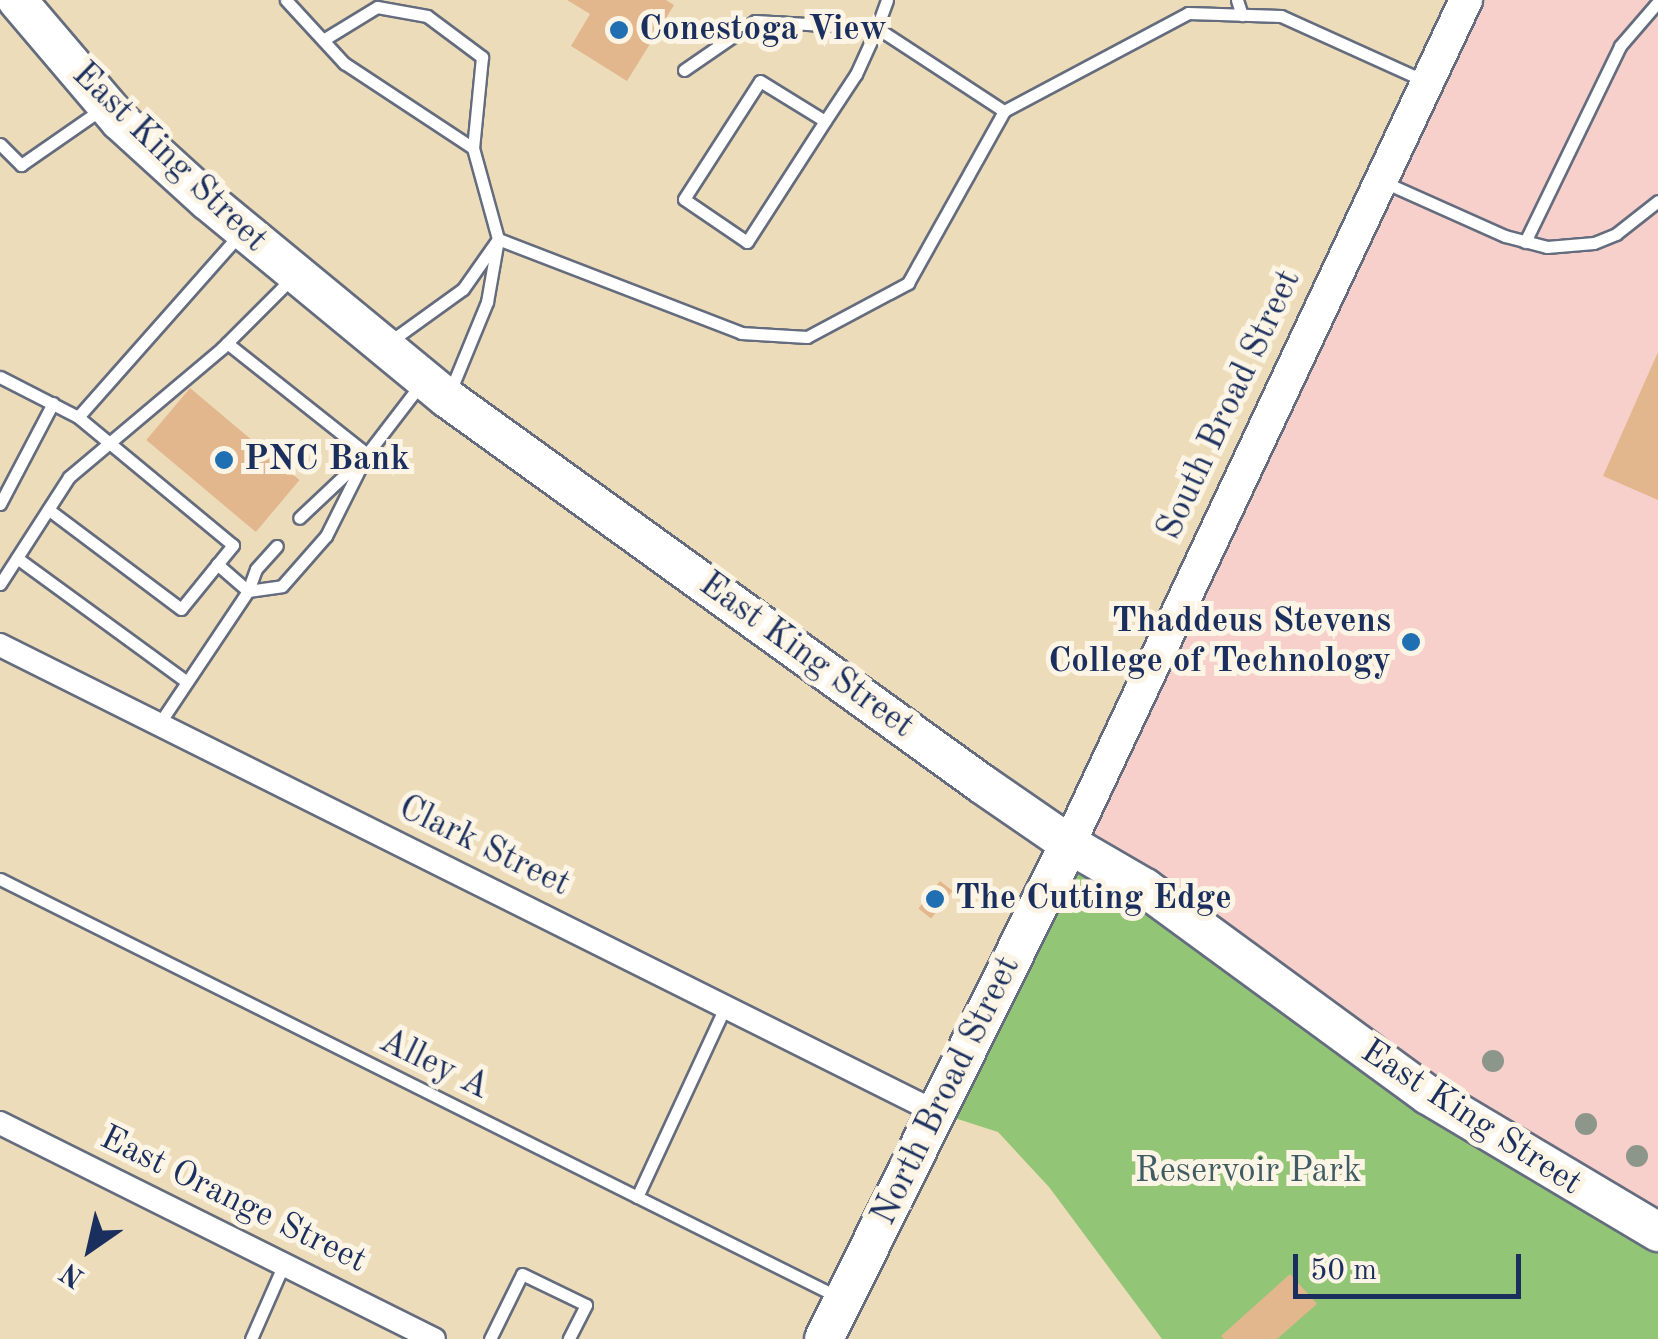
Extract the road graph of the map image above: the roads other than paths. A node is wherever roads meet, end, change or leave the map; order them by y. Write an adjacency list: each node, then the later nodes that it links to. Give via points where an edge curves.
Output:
1 (17, 0): 12 (main road, East King Street)
2 (286, 0): 9 (lane)
3 (887, 0): 8 (lane)
4 (1237, 0): 7 (lane)
5 (1466, 0): 11 (main road, South Broad Street)
6 (1658, 2): 21 (lane, via 1620,46)
7 (1242, 15): 11 (lane, via 1280,16); 13 (lane, via 1188,13)
8 (877, 28): 10 (lane, via 754,21); 13 (lane); 14 (lane)
9 (323, 40): 16 (lane, via 344,63); 16 (lane, via 377,7 427,16 482,57)
10 (684, 70)
11 (1427, 82): 17 (main road, South Broad Street)
12 (106, 106): 15 (lane, via 21,165); 19 (main road, East King Street)
13 (1004, 111): 20 (lane, via 908,283 807,337 741,333)
14 (826, 122): 14 (lane, via 747,242 684,198 760,81)
15 (0, 144)
16 (473, 148): 20 (lane)
17 (1380, 180): 21 (lane); 42 (main road, South Broad Street)
18 (1658, 201): 21 (lane, via 1594,243)
19 (243, 231): 22 (main road, East King Street); 28 (lane)
20 (498, 239): 24 (lane, via 463,289); 26 (lane, via 488,302)
21 (1525, 242)
22 (295, 275): 23 (lane); 24 (main road, East King Street)
23 (226, 343): 29 (lane); 30 (lane)
24 (382, 347): 26 (main road, East King Street)
25 (0, 378): 27 (lane)
26 (435, 388): 30 (lane); 42 (main road, East King Street)
27 (53, 403): 28 (lane); 31 (lane)
28 (78, 417): 29 (lane)
29 (108, 443): 32 (lane, via 69,477); 36 (lane, via 232,545)
30 (368, 454): 33 (lane); 38 (lane, via 326,536 282,586)
31 (0, 504)
32 (48, 509): 35 (lane); 36 (lane, via 181,608)
33 (299, 518)
34 (277, 546): 38 (lane, via 256,569)
35 (17, 558): 37 (lane); 40 (lane)
36 (217, 564): 38 (lane)
37 (0, 584)
38 (248, 591): 40 (lane)
39 (0, 645): 41 (street, Clark Street)
40 (187, 682): 41 (lane)
41 (158, 724): 44 (street, Clark Street)
42 (1069, 844): 45 (main road, North Broad Street); 48 (main road, East King Street, via 1145,888 1428,1095)
43 (0, 879): 47 (lane, Alley A)
44 (725, 1007): 45 (street, Clark Street); 47 (lane)
45 (936, 1112): 50 (main road, North Broad Street)
46 (0, 1123): 49 (street, East Orange Street)
47 (637, 1197): 50 (lane, Alley A)
48 (1658, 1232)
49 (284, 1264): 51 (lane); 52 (street, East Orange Street)
50 (844, 1300): 55 (main road, North Broad Street)
51 (251, 1339)
52 (434, 1339)
53 (490, 1339): 54 (lane, via 522,1274 586,1305)
54 (569, 1339)
55 (824, 1339)

